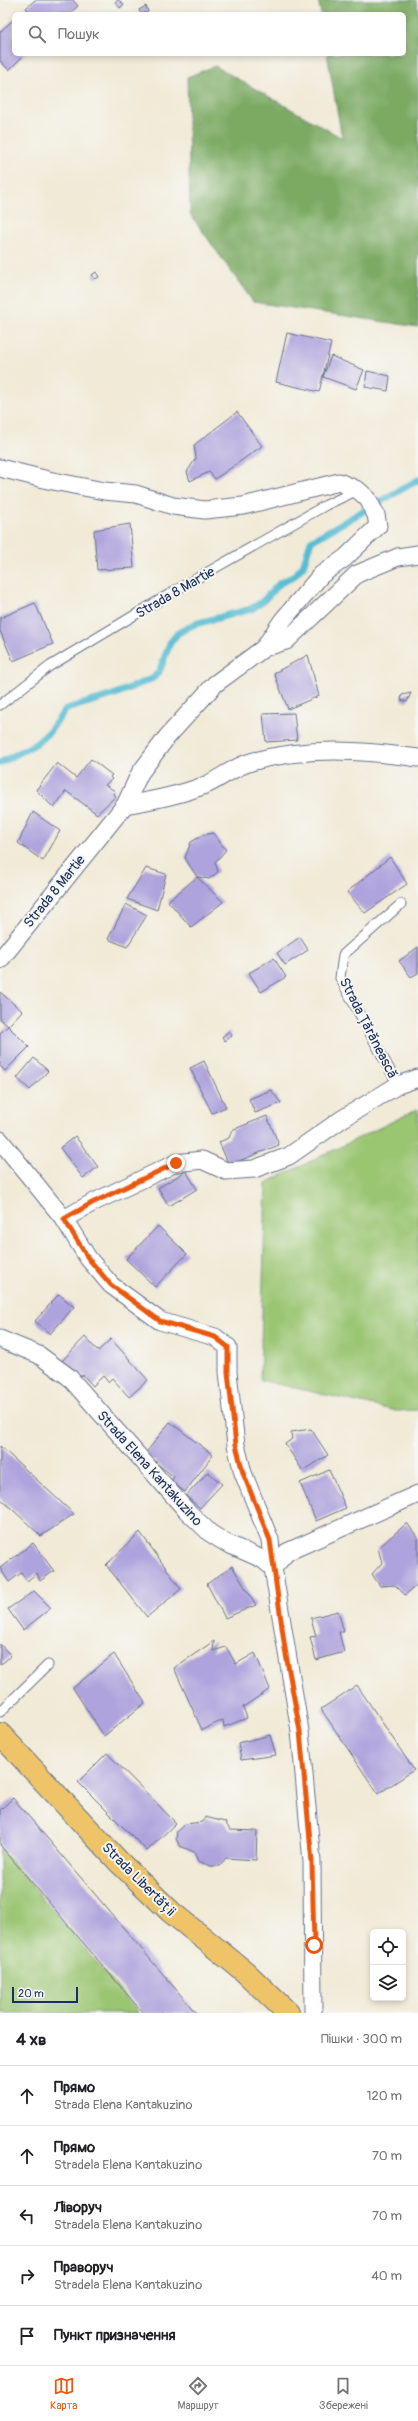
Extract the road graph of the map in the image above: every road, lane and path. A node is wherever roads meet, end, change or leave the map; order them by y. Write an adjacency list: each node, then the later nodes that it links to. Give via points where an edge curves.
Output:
1 (0, 468): 2 (street, via 104,491 136,494 173,506 205,510 243,506 339,482)
2 (363, 494): 4 (street, Strada 8 Martie, via 376,515 378,526 345,558 321,575 282,621); 5 (lane, Strada 8 Martie, via 326,505 185,585 50,666)
3 (418, 554): 4 (street, Strada 8 Martie, via 398,557 357,574 286,641)
4 (264, 648): 7 (street, Strada 8 Martie, via 215,684 167,737 140,773)
5 (0, 705)
6 (418, 758): 7 (street, via 368,751 311,750 250,762 207,784 167,797)
7 (125, 805): 9 (street, Strada 8 Martie)
8 (401, 904): 11 (lane, Strada Țărănească, via 343,956 340,978)
9 (0, 960)
10 (418, 1078): 11 (street, Strada Țărănească)
11 (398, 1085): 13 (street, via 342,1119 289,1156 254,1169 226,1171 202,1160 176,1163)
12 (0, 1140): 13 (street)
13 (64, 1219): 16 (street, via 88,1258 111,1285 160,1321 215,1337 228,1347 228,1372 236,1445 243,1473 270,1540)
14 (0, 1339): 16 (street, Strada Elena Kantakuzino, via 39,1355 69,1378 186,1510 210,1533 262,1559)
15 (418, 1494): 16 (street, via 287,1552)
16 (273, 1568): 21 (street, via 300,1731 312,1862)
17 (48, 1666): 18 (lane)
18 (0, 1712)
19 (0, 1734): 20 (main road, Strada Libertății, via 119,1862 171,1912 244,1971)
20 (288, 2013)
21 (313, 2013)

